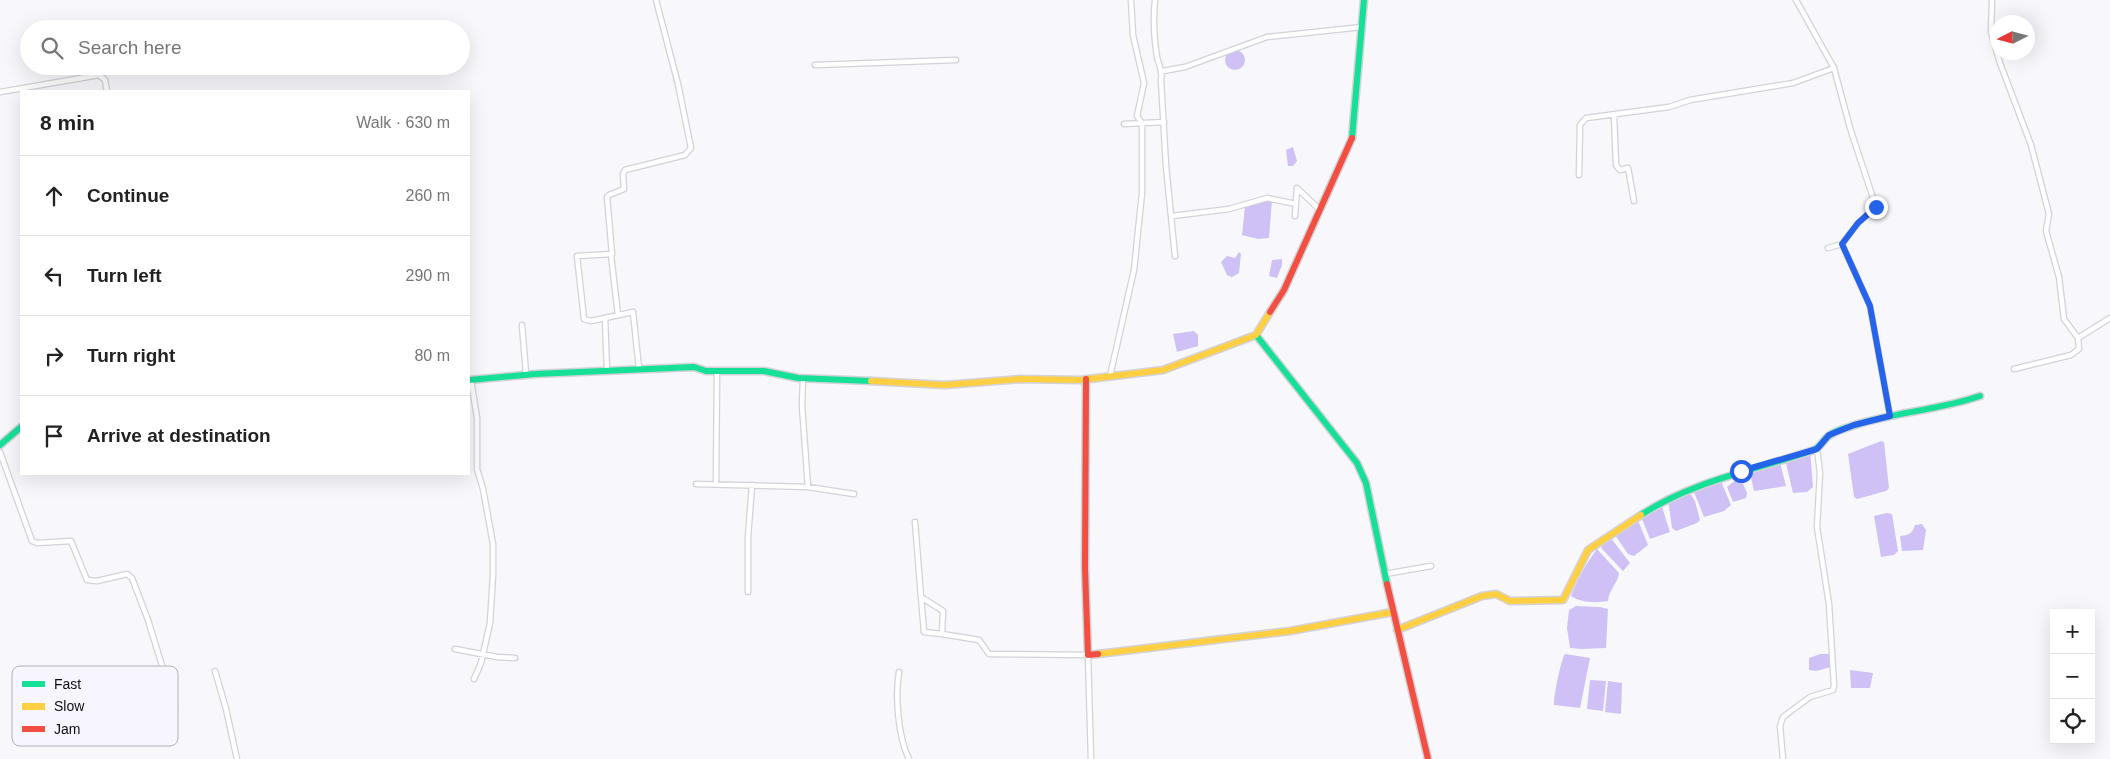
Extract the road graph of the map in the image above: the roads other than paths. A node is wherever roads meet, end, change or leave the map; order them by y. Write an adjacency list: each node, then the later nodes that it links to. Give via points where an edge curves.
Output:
1 (656, 0): 28 (street, via 691,148 686,155 623,172 624,189 607,197)
2 (1131, 0): 18 (street, via 1133,35 1144,83 1137,116)
3 (1154, 0): 11 (street, via 1153,23 1158,60)
4 (1364, 0): 7 (street)
5 (1796, 0): 10 (street)
6 (1992, 0): 35 (street, via 1991,32 2031,145 2049,214 2046,231 2058,277 2064,319)
7 (1362, 27): 11 (street, via 1267,37 1185,67); 23 (street, via 1352,137)
8 (956, 60): 9 (street)
9 (815, 65)
10 (1834, 68): 16 (street, via 1793,83); 26 (street, via 1876,207)
11 (1163, 71): 17 (street)
12 (94, 75): 15 (street)
13 (101, 75): 14 (street)
14 (107, 90)
15 (0, 92)
16 (1614, 115): 20 (street, via 1586,118 1580,125); 21 (street, via 1616,165 1620,170 1628,168)
17 (1164, 122): 18 (street); 24 (street)
18 (1142, 123): 19 (street); 41 (street, via 1142,193 1134,270)
19 (1124, 124)
20 (1579, 175)
21 (1634, 202)
22 (1296, 204): 23 (street, via 1297,188); 24 (street, via 1267,198 1229,209); 25 (street)
23 (1320, 210): 34 (street, via 1284,290)
24 (1172, 216): 29 (street)
25 (1295, 216)
26 (1842, 244): 27 (street); 46 (street, via 1870,306)
27 (1828, 248)
28 (611, 255): 30 (street); 31 (street, via 577,256 584,319)
29 (1175, 256)
30 (618, 315): 31 (street); 36 (street, via 633,312)
31 (605, 318): 38 (street)
32 (2110, 318): 35 (street)
33 (522, 325): 40 (street)
34 (1256, 335): 41 (street, via 1163,370); 58 (street, via 1357,463 1366,483)
35 (2078, 338): 37 (street, via 2079,349 2071,355)
36 (639, 369): 38 (street); 39 (street, via 694,367 706,372)
37 (2014, 369)
38 (607, 371): 40 (street)
39 (717, 371): 42 (street, via 764,371); 52 (street)
40 (526, 374): 44 (street)
41 (1110, 376): 43 (street)
42 (803, 378): 43 (street, via 945,385); 54 (street)
43 (1086, 379): 66 (street)
44 (470, 380): 65 (street, via 476,418 477,469 484,489 493,544 490,623)
45 (1980, 396): 46 (street, via 1950,406)
46 (1890, 416): 49 (street, via 1829,435)
47 (20, 428): 48 (street)
48 (0, 445)
49 (1817, 449): 62 (street, via 1741,471 1656,505 1588,550 1563,600 1510,602 1496,594 1482,596); 76 (street, via 1820,473 1817,528 1829,604 1834,685 1833,690 1810,697 1783,717 1780,726)
50 (0, 452): 68 (street, via 32,541 72,541 87,580 127,574 132,578)
51 (696, 484): 52 (street)
52 (716, 484): 53 (street)
53 (752, 485): 54 (street); 59 (street)
54 (808, 487): 55 (street)
55 (854, 494)
56 (915, 522): 60 (street)
57 (1431, 566): 58 (street)
58 (1385, 574): 61 (street)
59 (748, 592)
60 (921, 597): 63 (street, via 943,611); 63 (street, via 924,632)
61 (1393, 612): 62 (street); 66 (street, via 1290,630)
62 (1397, 630): 75 (street)
63 (942, 634): 66 (street, via 979,640 989,654)
64 (455, 649): 65 (street)
65 (483, 654): 67 (street); 71 (street)
66 (1088, 655): 74 (street)
67 (514, 658)
68 (163, 666)
69 (214, 671): 72 (street, via 222,691)
70 (899, 672): 73 (street, via 896,695)
71 (474, 679)
72 (237, 759)
73 (909, 759)
74 (1091, 759)
75 (1428, 759)
76 (1783, 759)

